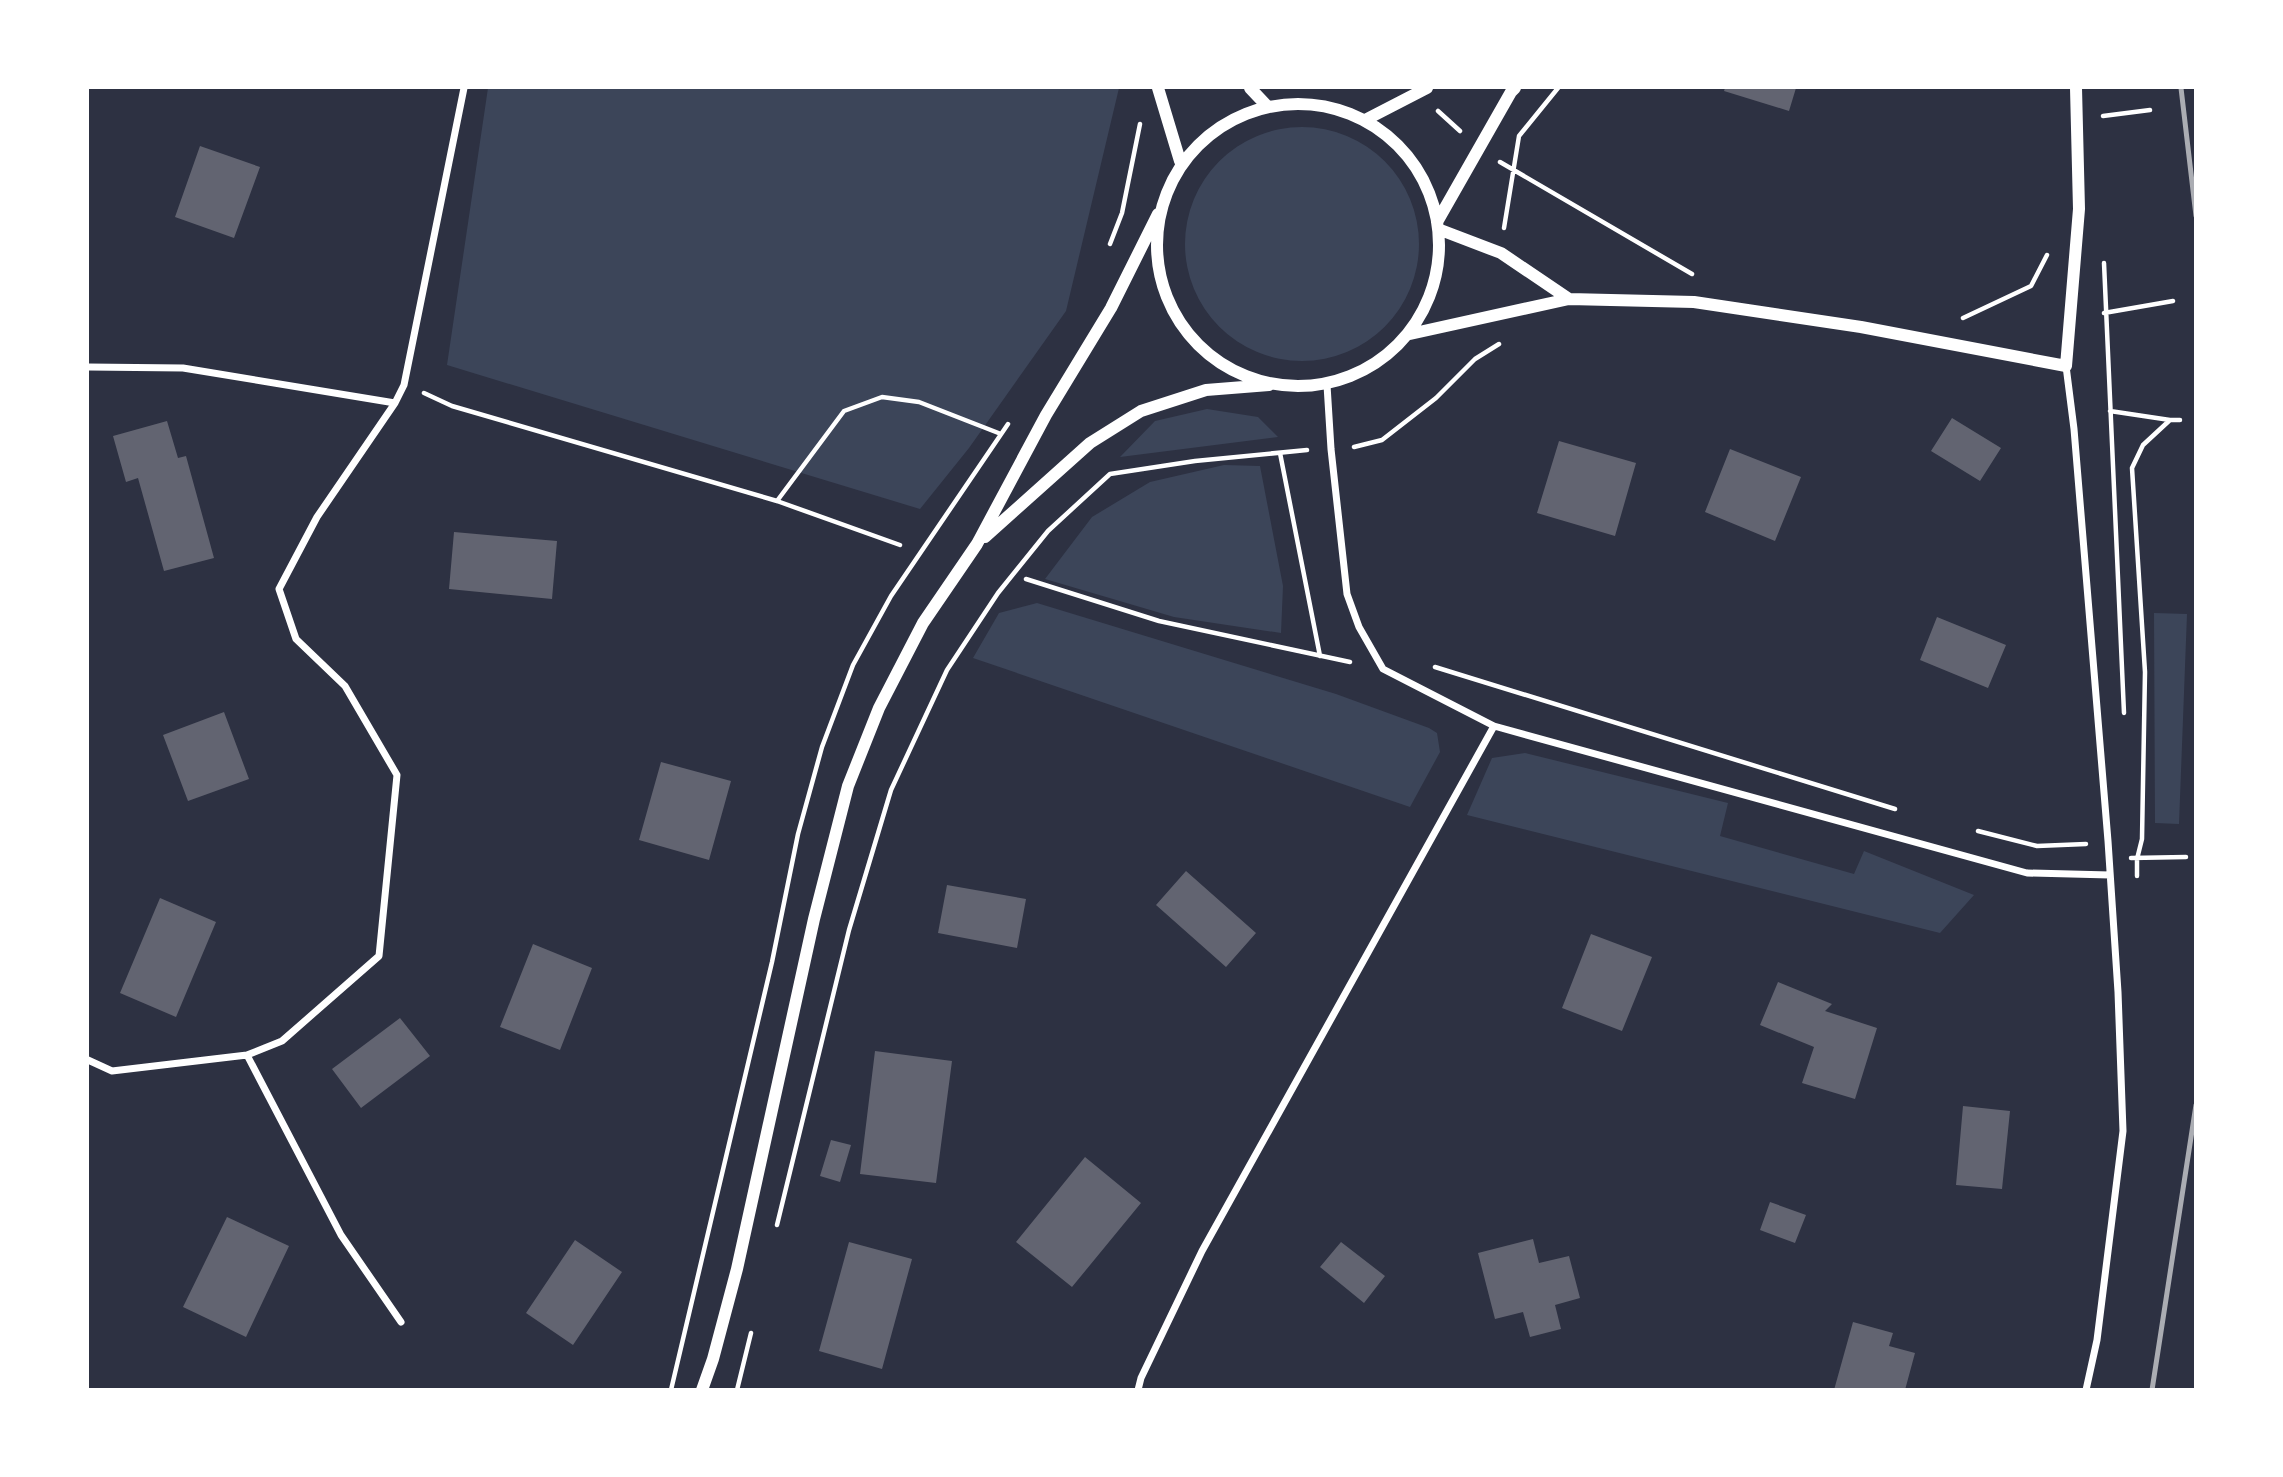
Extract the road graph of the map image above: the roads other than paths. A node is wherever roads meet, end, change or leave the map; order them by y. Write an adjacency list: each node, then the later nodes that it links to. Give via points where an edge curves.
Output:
1 (464, 88): 18 (street, via 404,385)
2 (1158, 88): 9 (street)
3 (1250, 88): 7 (street)
4 (1516, 88): 11 (street)
5 (2076, 88): 14 (street, via 2079,209)
6 (1421, 90): 8 (street)
7 (1268, 107): 8 (street, via 1319,104); 9 (street, via 1220,129)
8 (1365, 120): 11 (street, via 1409,156 1433,199)
9 (1180, 161): 10 (street)
10 (1158, 214): 16 (street, via 1157,257 1170,305 1198,345 1238,374); 19 (street, via 1111,308 1046,415)
11 (1437, 225): 12 (street, via 1501,253); 13 (street, via 1441,248 1432,296)
12 (1569, 299): 13 (street); 14 (street, via 1694,302 1861,327)
13 (1410, 334): 17 (street, via 1373,367)
14 (2066, 366): 21 (street)
15 (88, 368): 18 (street, via 183,368)
16 (1277, 384): 17 (street); 19 (street, via 1206,390 1141,411 1090,443)
17 (1327, 385): 20 (street, via 1347,594 1359,627 1383,668)
18 (395, 403): 22 (street, via 317,517 279,589 296,639 345,686 397,775 379,956 282,1041)
19 (977, 544): 25 (street, via 923,623 879,708 848,786 737,1269)
20 (1494, 726): 21 (street, via 2027,873); 26 (street, via 1202,1251)
21 (2110, 874): 27 (street, via 2123,1131 2097,1340)
22 (247, 1055): 23 (street, via 112,1071); 24 (street, via 341,1235)
23 (88, 1060)
24 (401, 1322)
25 (702, 1390)
26 (1138, 1390)
27 (2086, 1390)

